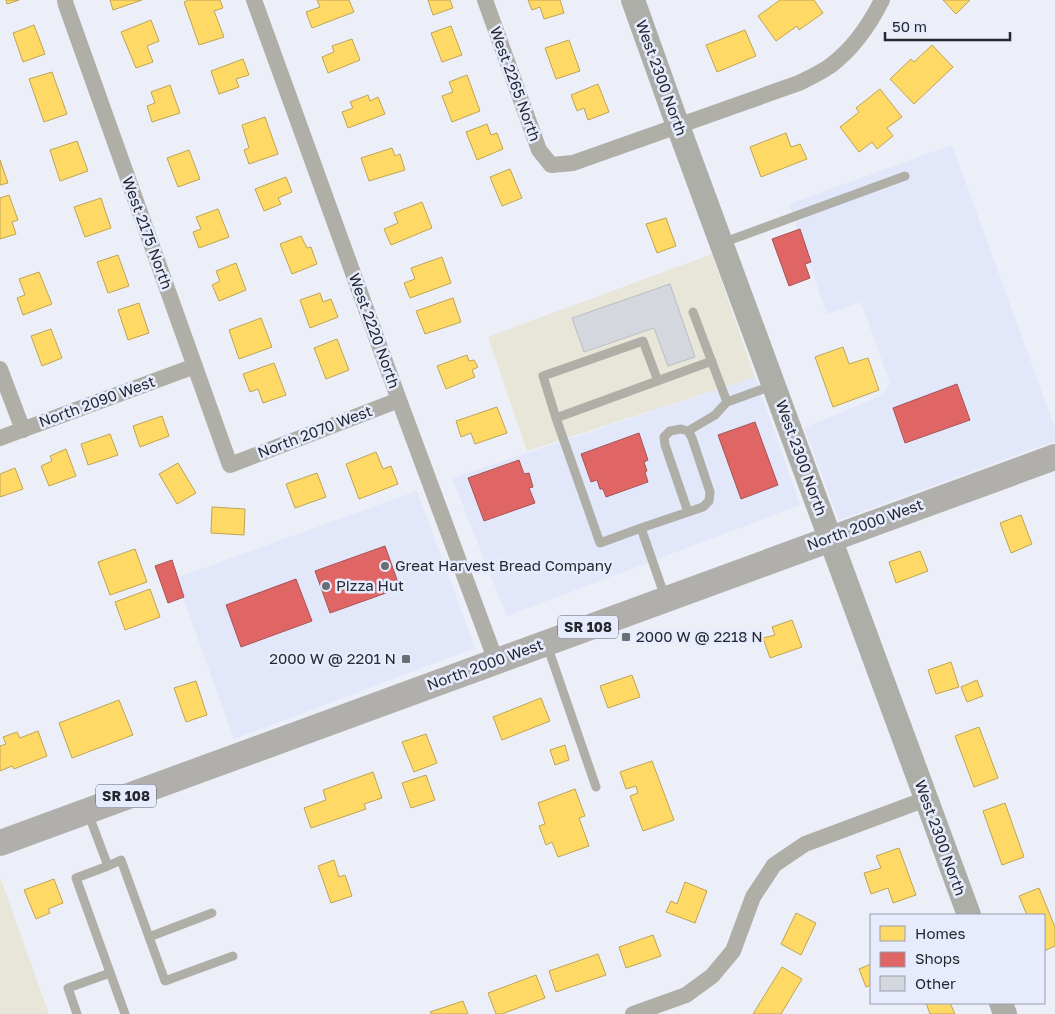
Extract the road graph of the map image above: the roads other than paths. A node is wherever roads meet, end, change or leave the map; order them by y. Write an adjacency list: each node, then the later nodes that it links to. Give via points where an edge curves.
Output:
1 (66, 0): 11 (street, West 2175 North)
2 (254, 0): 15 (street, West 2220 North)
3 (485, 0): 6 (street, West 2265 North, via 539,150 551,165 572,163)
4 (633, 0): 6 (street, West 2300 North)
5 (882, 0): 6 (street, via 871,22 829,67 799,84)
6 (678, 126): 8 (street, West 2300 North)
7 (905, 176): 8 (lane)
8 (721, 243): 14 (street, West 2300 North)
9 (693, 312): 10 (lane)
10 (712, 361): 13 (lane); 16 (lane)
11 (195, 366): 18 (street, North 2090 West); 22 (street, West 2175 North)
12 (0, 369): 18 (street)
13 (658, 381): 17 (lane); 17 (lane, via 643,341 543,376)
14 (774, 385): 16 (lane); 25 (street, West 2300 North)
15 (399, 400): 22 (street, North 2070 West); 28 (street, West 2220 North)
16 (727, 402): 19 (lane)
17 (556, 418): 24 (lane, via 600,543)
18 (23, 430): 20 (street, North 2090 West)
19 (688, 431): 23 (lane, via 710,492 709,502); 23 (lane, via 681,428 664,437)
20 (0, 438)
21 (1055, 457): 25 (main road, North 2000 West / SR 108)
22 (230, 465)
23 (688, 512): 24 (lane)
24 (641, 528): 26 (lane)
25 (831, 538): 26 (main road, North 2000 West / SR 108); 30 (street, West 2300 North)
26 (666, 598): 27 (main road, North 2000 West / SR 108)
27 (546, 642): 28 (main road, North 2000 West / SR 108); 29 (lane)
28 (496, 661): 31 (main road, North 2000 West / SR 108)
29 (596, 787)
30 (926, 799): 35 (street, West 2300 North); 41 (street, via 805,844 774,865 753,897 733,951 712,976 686,995)
31 (87, 811): 32 (main road, North 2000 West / SR 108); 33 (lane)
32 (0, 843)
33 (108, 866): 36 (lane, via 121,860); 38 (lane, via 76,878)
34 (212, 913): 36 (lane)
35 (969, 914)
36 (149, 937): 37 (lane, via 165,981)
37 (232, 956)
38 (110, 973): 39 (lane, via 68,988); 40 (lane)
39 (77, 1014)
40 (125, 1014)
41 (632, 1014)

